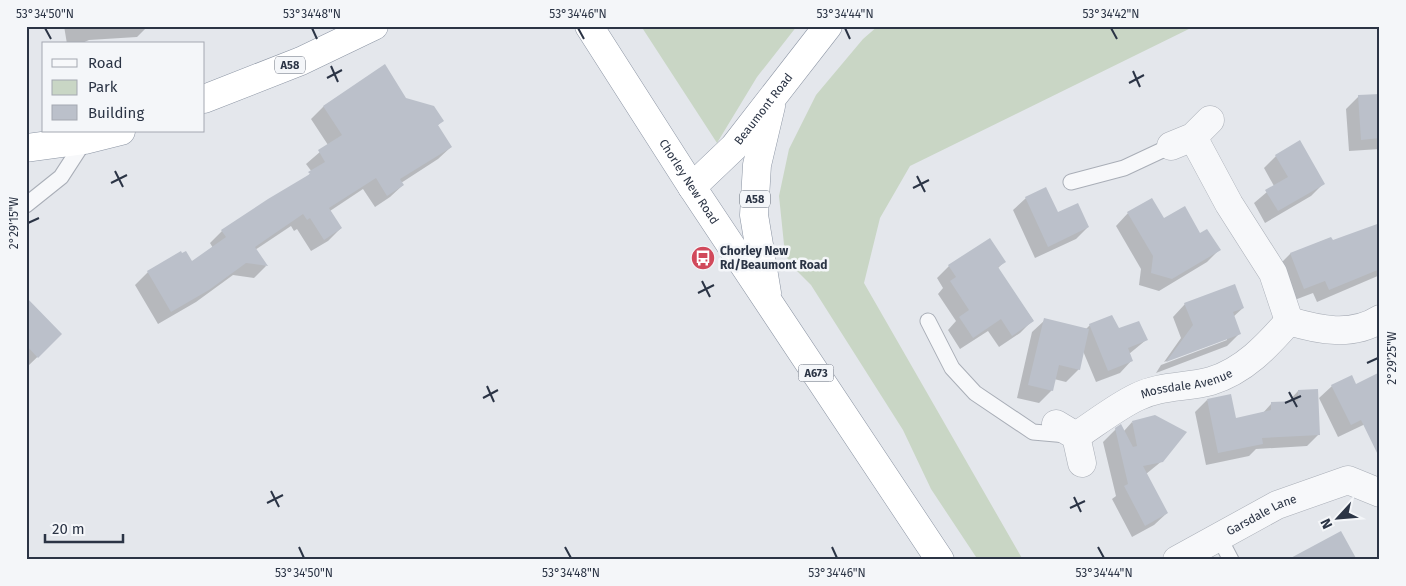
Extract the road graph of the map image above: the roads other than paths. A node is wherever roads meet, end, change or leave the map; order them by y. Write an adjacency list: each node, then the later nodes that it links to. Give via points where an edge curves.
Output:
1 (374, 26): 5 (highway, A58, via 301,61)
2 (589, 26): 11 (highway, Chorley New Road / A673)
3 (828, 26): 4 (highway, Beaumont Road / A58)
4 (774, 98): 11 (highway, Beaumont Road / A58, via 734,147); 13 (highway, A58, via 757,165 754,215)
5 (205, 100)
6 (118, 132): 8 (highway)
7 (1191, 134): 10 (lane, via 1124,168); 16 (street, via 1229,204 1273,273)
8 (85, 140): 9 (highway); 12 (lane, via 61,177)
9 (26, 148)
10 (1071, 182)
11 (692, 187): 13 (highway, Chorley New Road / A673)
12 (26, 205)
13 (768, 302): 21 (highway, Chorley New Road / A673)
14 (1380, 319): 16 (street, via 1346,331 1318,330)
15 (928, 321): 17 (lane, via 952,368 975,393 1034,432)
16 (1289, 321): 17 (street, Mossdale Avenue, via 1241,368 1211,381 1164,387)
17 (1066, 430): 18 (street)
18 (1082, 463)
19 (1380, 493): 20 (street, Garsdale Lane, via 1348,480 1277,505)
20 (1225, 548): 22 (street, Garsdale Lane)
21 (940, 560)
22 (1177, 560)

